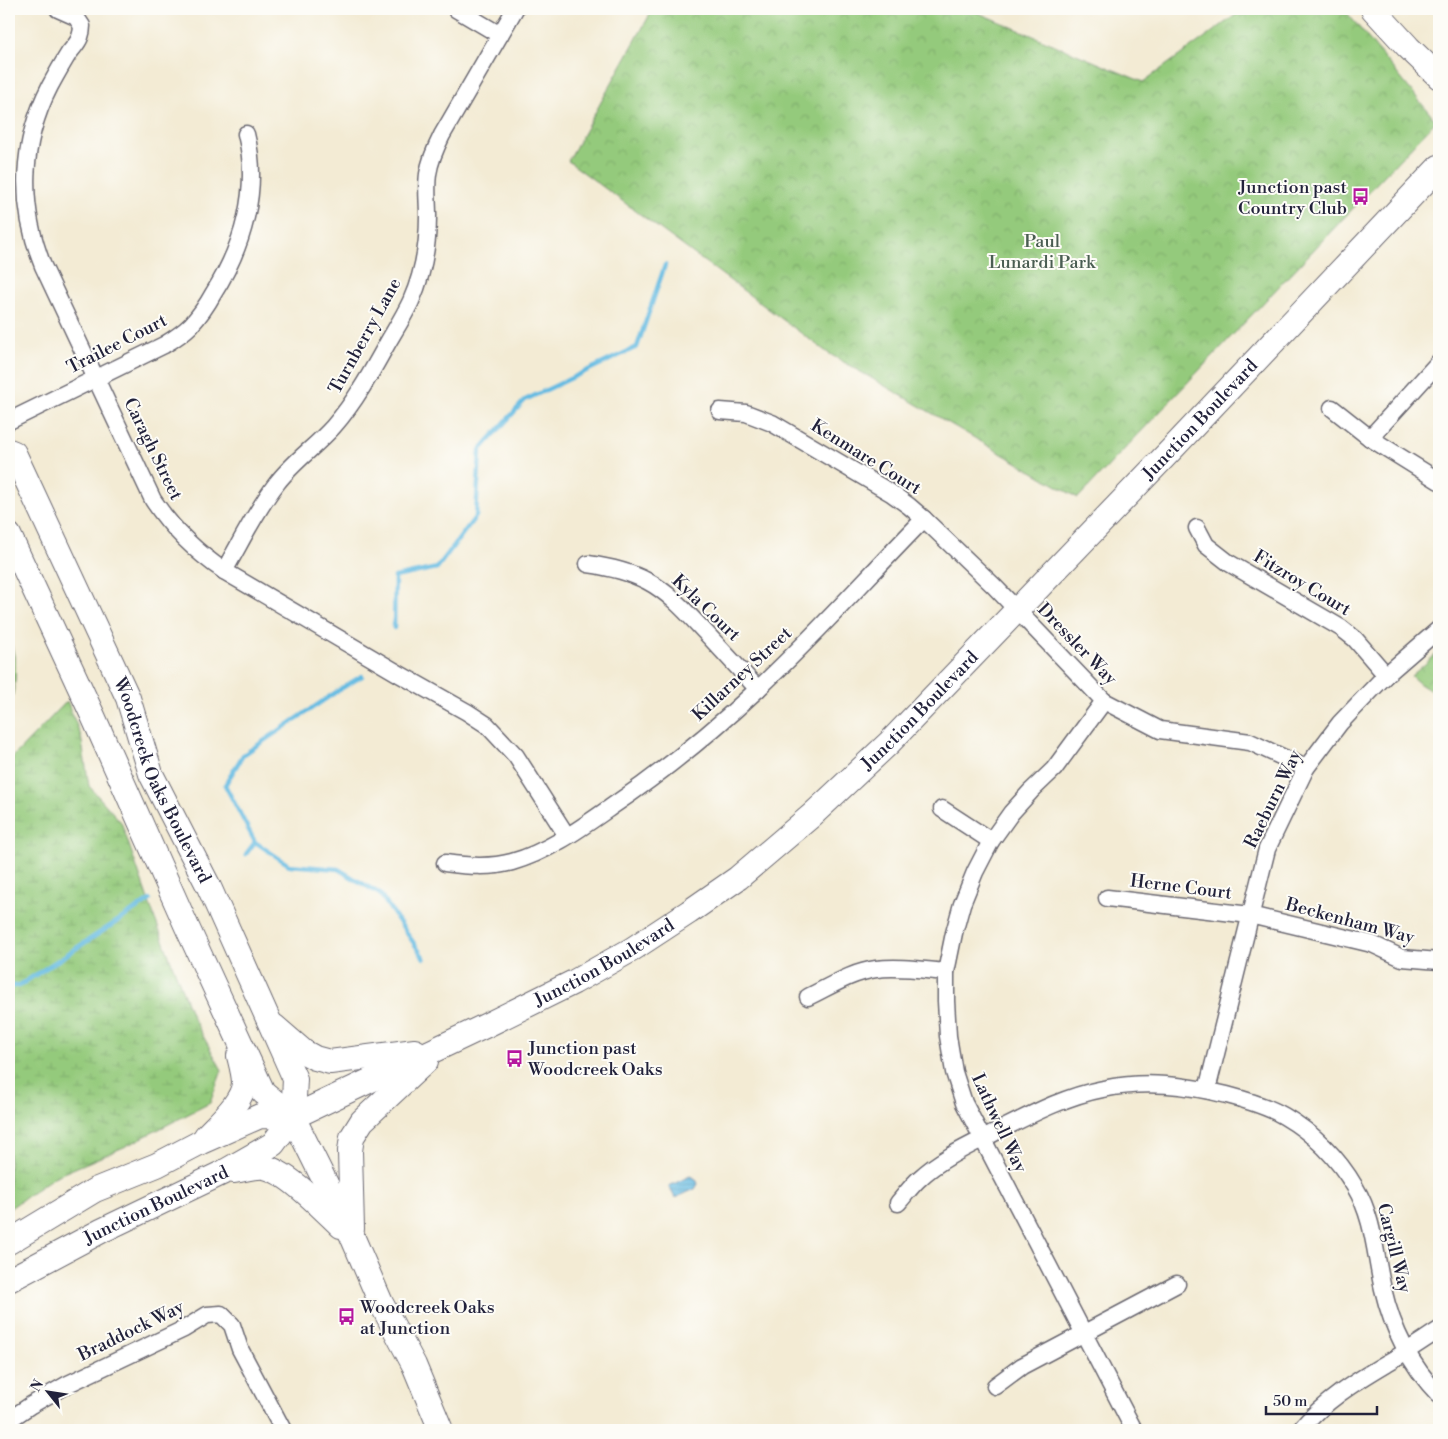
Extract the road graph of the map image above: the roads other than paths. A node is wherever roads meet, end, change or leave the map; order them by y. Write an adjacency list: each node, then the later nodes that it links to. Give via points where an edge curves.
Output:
1 (58, 9): 10 (street, Caragh Street, via 76,17 82,26 80,38 62,64 33,125 26,167 27,208 35,248)
2 (456, 9): 5 (street)
3 (515, 9): 5 (street, Turnberry Lane)
4 (1373, 9): 6 (main road)
5 (500, 35): 21 (street, Turnberry Lane, via 433,153 428,173 424,262 410,301 356,398 320,441 277,483)
6 (1439, 77)
7 (246, 134): 10 (street, Trailee Court, via 251,168 247,215 234,256 220,283 202,311 181,334)
8 (1439, 167): 22 (main road, Junction Boulevard)
9 (1439, 362): 14 (street)
10 (96, 379): 13 (street, Trailee Court); 21 (street, Caragh Street, via 153,500 180,536)
11 (1332, 408): 14 (street)
12 (720, 410): 17 (street, Kenmare Court, via 746,413 772,423 891,493)
13 (9, 421)
14 (1370, 438): 16 (street)
15 (9, 451): 37 (main road, Woodcreek Oaks Boulevard, via 14,453 128,698 151,774 209,887)
16 (1439, 481)
17 (924, 519): 22 (street, Kenmare Court); 25 (street, Killarney Street)
18 (1197, 528): 24 (street, Fitzroy Court, via 1206,545 1229,563 1341,628 1355,639)
19 (9, 535): 38 (main road, Woodcreek Oaks Boulevard)
20 (588, 564): 25 (street, Kyla Court, via 635,575 665,593)
21 (224, 571): 29 (street, Caragh Street, via 487,725 516,756)
22 (1017, 610): 26 (street, Dressler Way); 39 (main road, Junction Boulevard, via 889,743 738,878 582,978)
23 (1439, 629): 24 (street, Raeburn Way)
24 (1386, 675): 27 (street, Raeburn Way, via 1340,723)
25 (758, 689): 29 (street, Killarney Street, via 709,733 626,798)
26 (1104, 702): 27 (street, Dressler Way, via 1160,730 1250,742); 30 (street, Lathwell Way, via 1054,769 1011,813)
27 (1306, 768): 33 (street, Raeburn Way, via 1267,849)
28 (942, 809): 30 (street)
29 (567, 836): 31 (street, Killarney Street, via 511,862 480,866)
30 (991, 841): 35 (street, Lathwell Way, via 962,904)
31 (445, 863)
32 (1107, 898): 33 (street, Herne Court)
33 (1250, 916): 34 (street, Beckenham Way, via 1372,944 1402,958); 40 (street, Raeburn Way)
34 (1439, 961)
35 (946, 972): 36 (street, via 875,969 848,977); 42 (street, Lathwell Way, via 948,1036 954,1072)
36 (808, 997)
37 (268, 1021): 39 (main road, via 304,1052 330,1062); 41 (main road, Woodcreek Oaks Boulevard, via 295,1079)
38 (236, 1034): 41 (main road, Woodcreek Oaks Boulevard, via 263,1092); 43 (main road, via 244,1083 233,1106)
39 (439, 1048): 41 (main road, Junction Boulevard); 46 (main road, via 362,1121 352,1137)
40 (1207, 1090): 42 (street, Cargill Way, via 1165,1084 1104,1088 1070,1098); 52 (street, Cargill Way, via 1264,1106 1283,1115 1313,1137 1343,1168 1366,1212 1390,1314)
41 (293, 1117): 43 (main road, Junction Boulevard, via 260,1116); 44 (main road, Junction Boulevard, via 273,1144); 46 (main road, Woodcreek Oaks Boulevard)
42 (982, 1140): 45 (street, Cargill Way, via 937,1165 920,1178); 51 (street, Lathwell Way)
43 (201, 1142): 47 (main road, Junction Boulevard, via 95,1190)
44 (224, 1172): 46 (main road, via 263,1167 273,1170 288,1178); 48 (main road, Junction Boulevard)
45 (898, 1203)
46 (352, 1236): 57 (main road, Woodcreek Oaks Boulevard, via 381,1303 414,1365)
47 (9, 1242)
48 (9, 1280)
49 (1177, 1284): 51 (street)
50 (1439, 1330): 52 (street)
51 (1084, 1333): 53 (street, via 1022,1366); 58 (street, Lathwell Way)
52 (1407, 1351): 54 (street, Cargill Way); 59 (street, via 1333,1397)
53 (995, 1386)
54 (1439, 1395)
55 (9, 1420): 56 (street, Braddock Way, via 68,1384 207,1315 221,1314 232,1325 240,1349)
56 (283, 1430)
57 (441, 1430)
58 (1134, 1430)
59 (1300, 1430)

